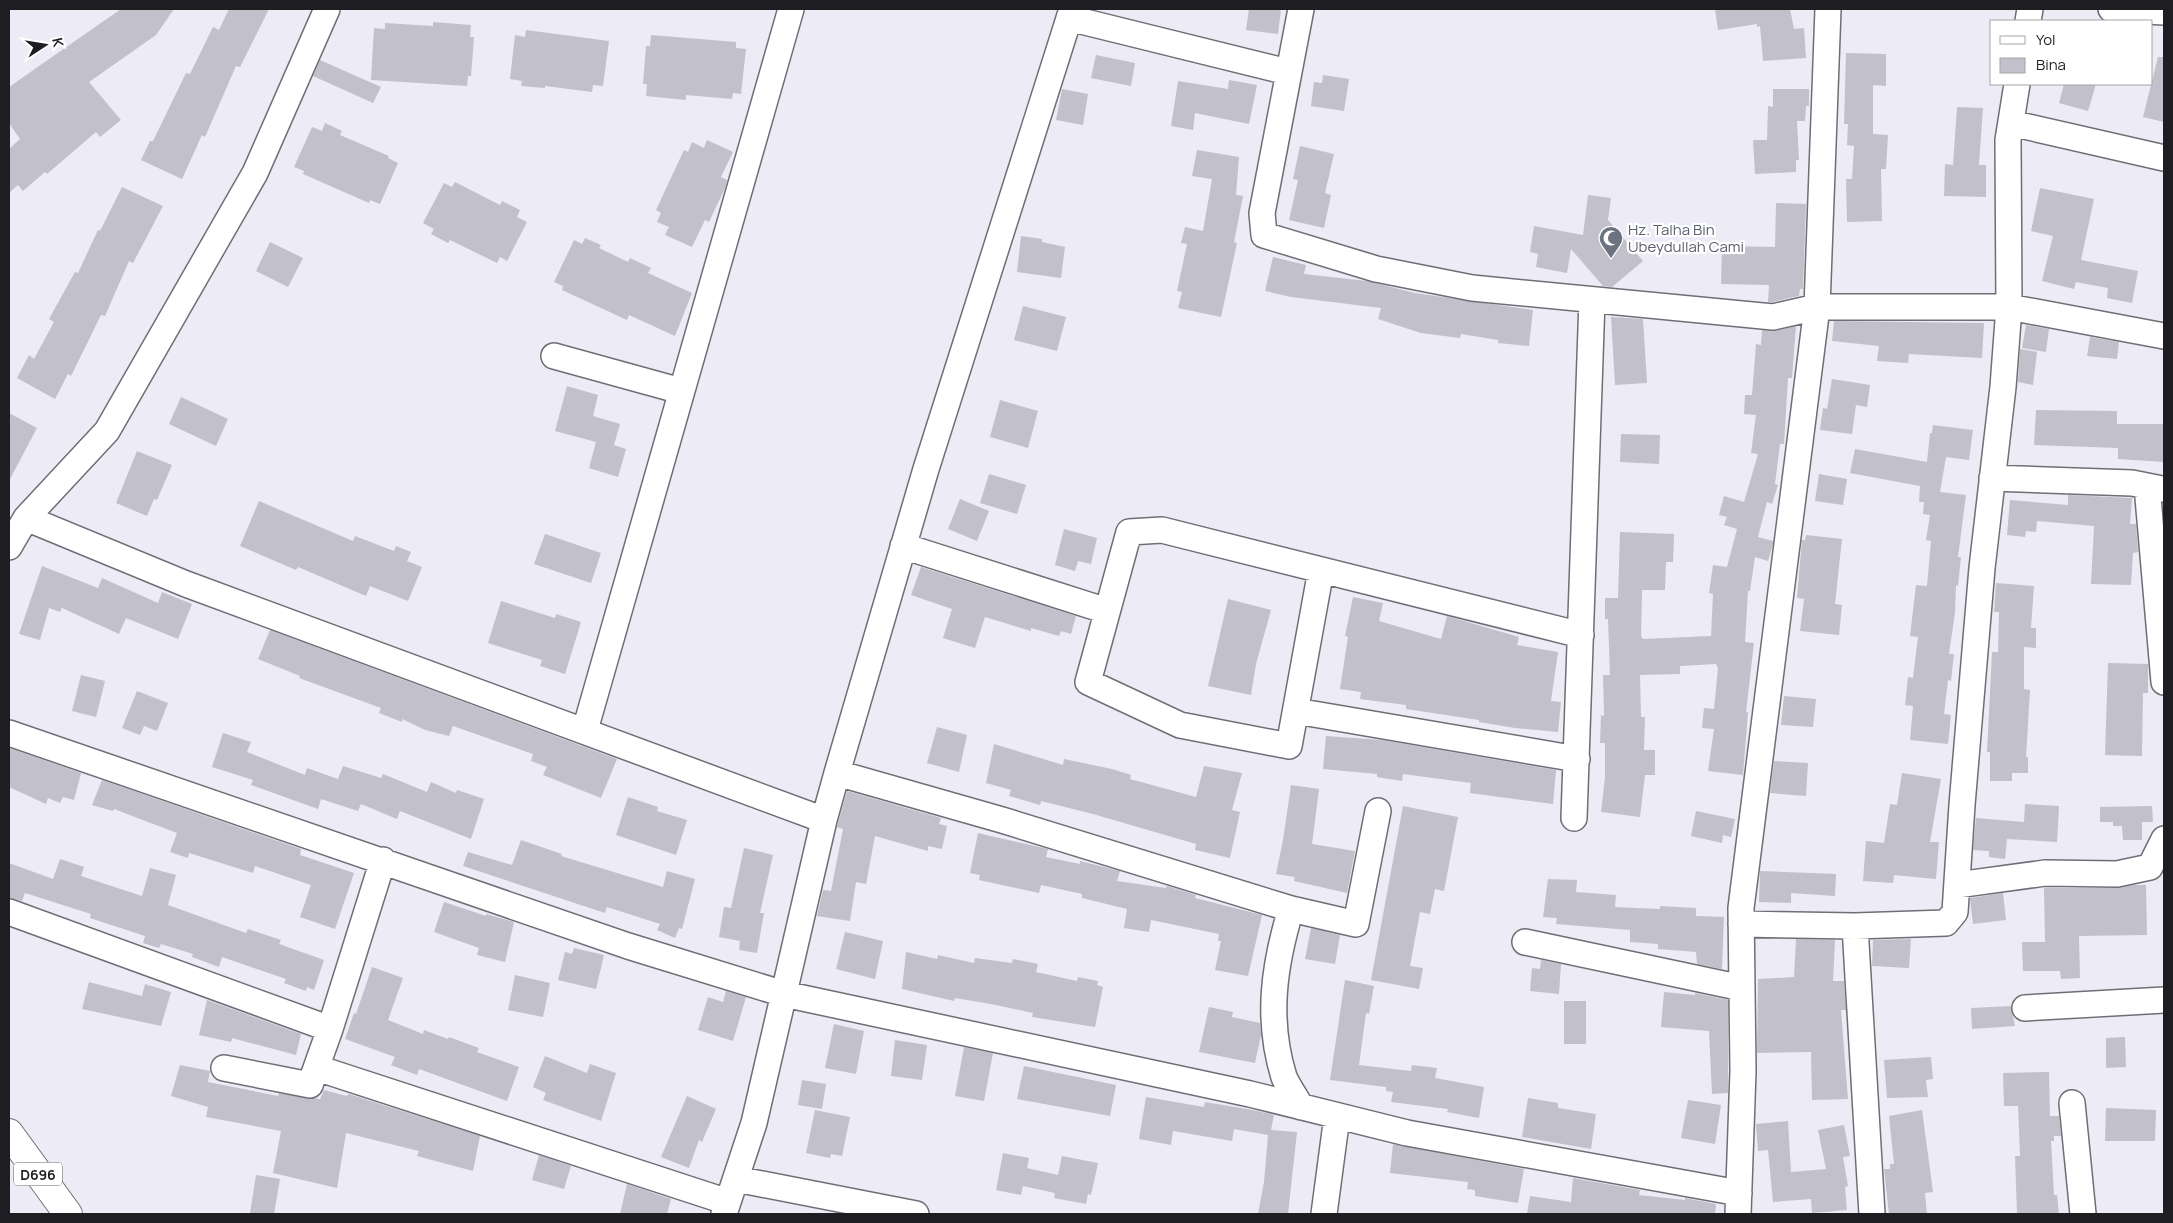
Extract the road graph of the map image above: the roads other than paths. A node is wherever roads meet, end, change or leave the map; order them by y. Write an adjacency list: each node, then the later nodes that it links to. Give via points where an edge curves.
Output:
1 (326, 9): 20 (street, via 255,173 107,431)
2 (791, 9): 17 (street)
3 (1301, 9): 8 (street)
4 (1828, 9): 14 (street)
5 (2111, 9): 6 (street)
6 (2164, 12)
7 (1071, 14): 8 (street); 21 (street)
8 (1288, 72): 12 (street, via 1262,213 1264,235 1376,269 1462,286)
9 (2018, 85): 10 (street)
10 (2011, 123): 11 (street); 13 (street, via 2008,140)
11 (2164, 158)
12 (1592, 300): 14 (street, via 1773,317); 25 (street)
13 (2009, 306): 14 (street); 15 (street); 18 (street)
14 (1818, 307): 40 (street)
15 (2164, 336)
16 (554, 356): 17 (street)
17 (681, 391): 28 (street)
18 (1992, 478): 19 (street, via 2132,483); 37 (street, via 1980,588)
19 (2156, 488): 26 (street)
20 (26, 518): 22 (street); 28 (street, via 186,584)
21 (903, 546): 24 (street); 31 (street)
22 (9, 547)
23 (1321, 570): 24 (street, via 1162,530 1129,532); 25 (street); 27 (street)
24 (1107, 611): 27 (street, via 1088,682 1180,725 1290,746)
25 (1581, 635): 30 (street)
26 (2164, 682)
27 (1296, 711): 30 (street)
28 (585, 730): 34 (street)
29 (9, 733): 36 (street)
30 (1577, 759): 33 (street)
31 (837, 773): 34 (street); 38 (street)
32 (1378, 811): 38 (street, via 1356,924)
33 (1574, 818)
34 (824, 820): 44 (street)
35 (2164, 839): 37 (street, via 2150,867 2117,874 2044,873)
36 (383, 860): 44 (street, via 628,946); 47 (street)
37 (1957, 884): 41 (street, via 1955,912 1946,923)
38 (1290, 909): 51 (street, via 1280,946 1272,1002 1284,1078)
39 (9, 912): 47 (street)
40 (1741, 924): 41 (street); 43 (street)
41 (1855, 926): 59 (street)
42 (1525, 942): 43 (street)
43 (1742, 988): 55 (street)
44 (784, 994): 51 (street); 54 (street, via 754,1123)
45 (2164, 1000): 46 (street)
46 (2025, 1008)
47 (330, 1029): 49 (street)
48 (224, 1068): 49 (street, via 310,1085)
49 (317, 1068): 54 (street)
50 (2072, 1103): 60 (street)
51 (1301, 1107): 52 (street)
52 (1337, 1116): 55 (street); 58 (street)
53 (9, 1133): 56 (highway, D696)
54 (729, 1199): 57 (street)
55 (1739, 1204)
56 (68, 1214)
57 (913, 1214)
58 (1324, 1214)
59 (1872, 1214)
60 (2083, 1214)

